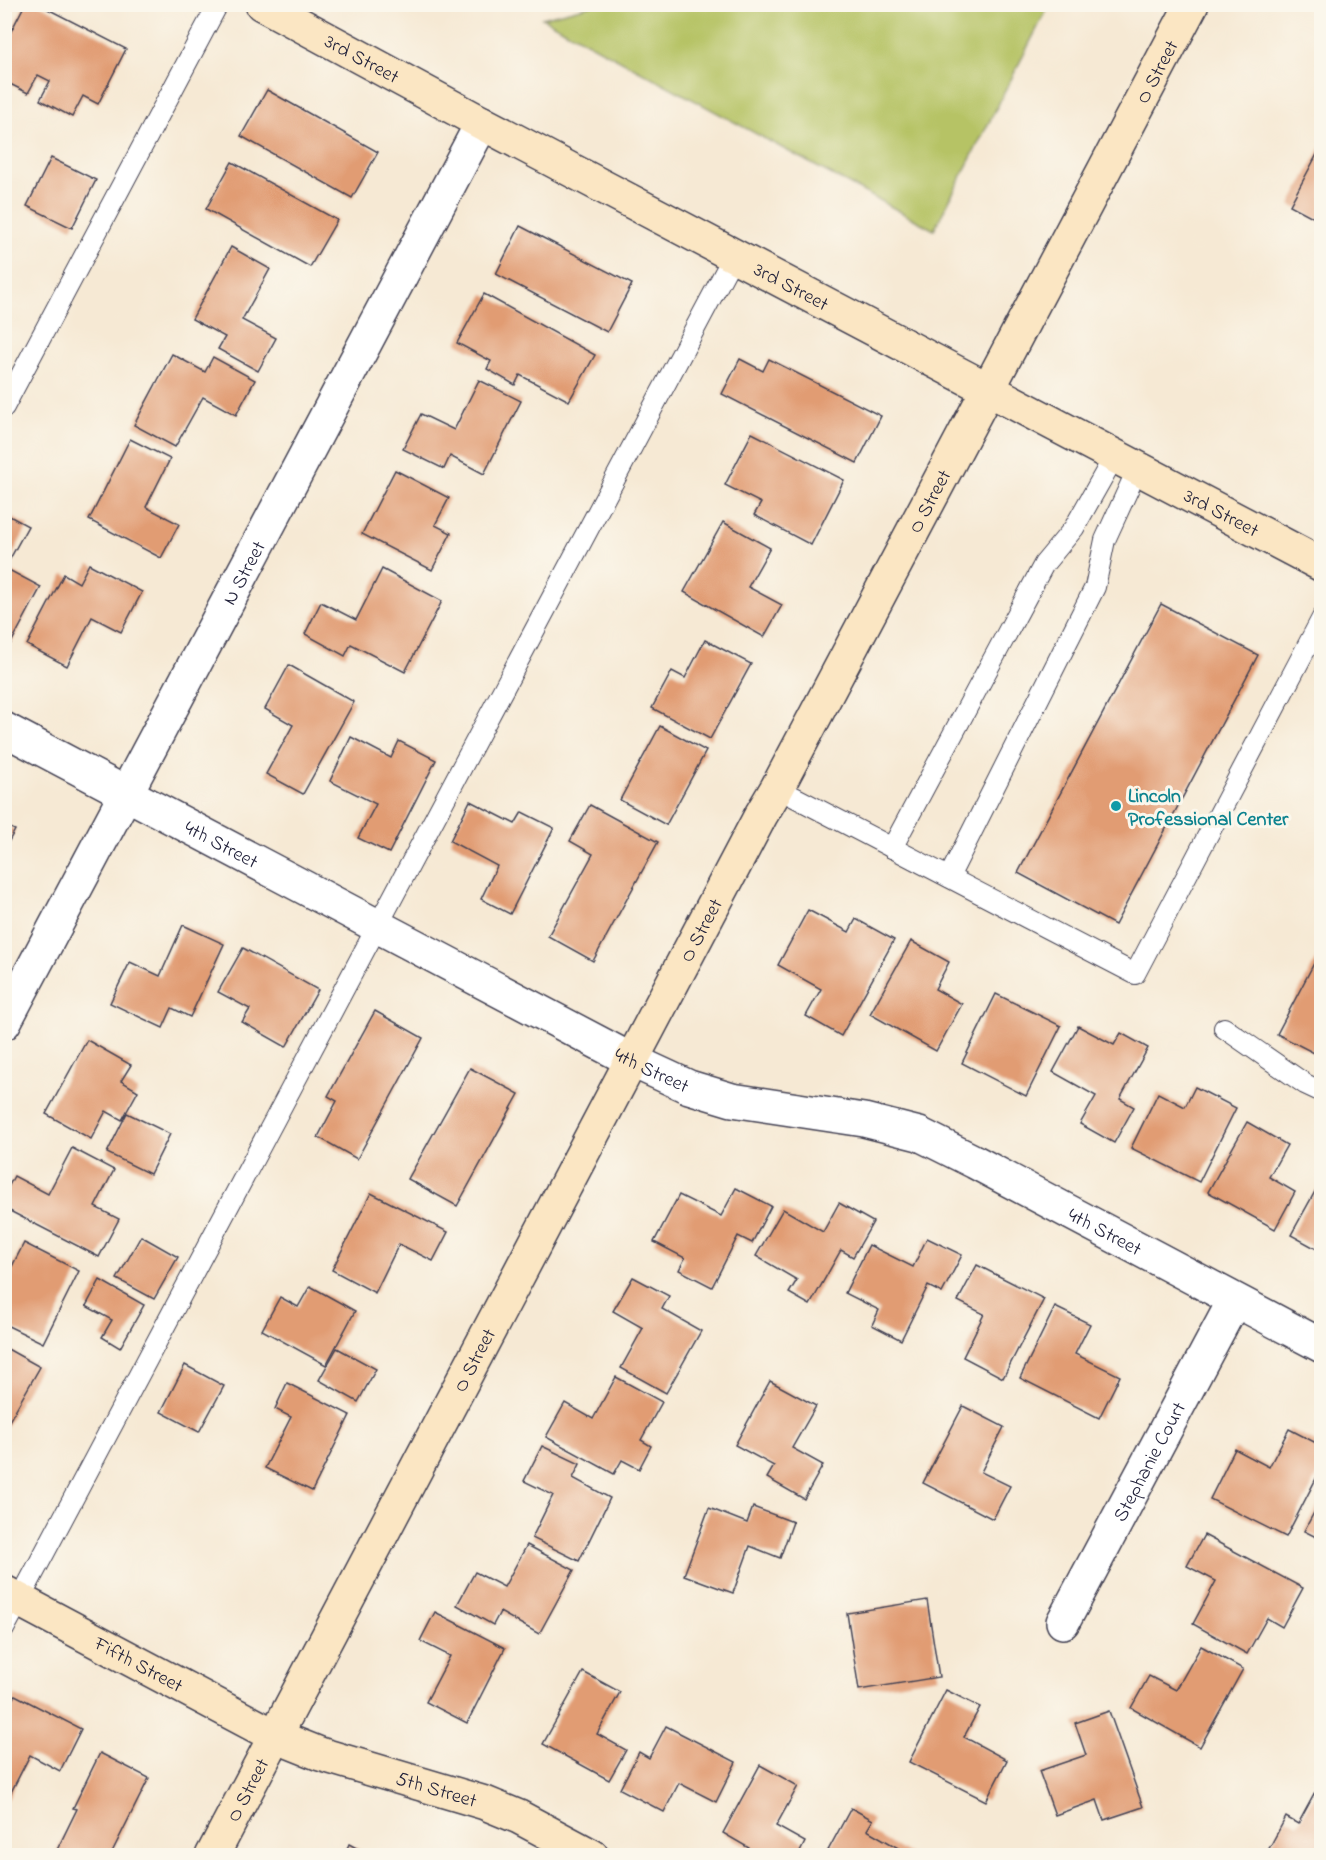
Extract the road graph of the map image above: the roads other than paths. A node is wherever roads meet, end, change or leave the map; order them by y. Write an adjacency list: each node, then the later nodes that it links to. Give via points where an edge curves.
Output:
1 (218, 4): 7 (lane)
2 (262, 4): 4 (street, 3rd Street)
3 (1192, 4): 6 (street, O Street)
4 (482, 123): 5 (street, 3rd Street); 13 (street, N Street)
5 (734, 255): 6 (street, 3rd Street); 16 (lane)
6 (988, 390): 8 (street, 3rd Street); 12 (street, O Street)
7 (4, 407)
8 (1126, 463): 9 (street, 3rd Street); 14 (lane, via 1044,564); 15 (lane, via 1095,587)
9 (1322, 565)
10 (1322, 618): 15 (lane, via 1135,974)
11 (4, 729): 13 (street, 4th Street)
12 (777, 788): 14 (lane); 19 (street, O Street)
13 (126, 794): 16 (street, 4th Street); 17 (street, N Street)
14 (892, 848): 15 (lane)
15 (949, 877)
16 (377, 926): 19 (street, 4th Street); 23 (lane)
17 (4, 1023)
18 (1224, 1028): 20 (lane)
19 (633, 1061): 21 (street, 4th Street, via 689,1087 732,1100 864,1120 919,1134); 26 (street, O Street)
20 (1322, 1092)
21 (1234, 1301): 22 (street, 4th Street); 24 (street, Stephanie Court)
22 (1322, 1346)
23 (12, 1596): 25 (lane); 26 (street, Fifth Street)
24 (1063, 1622)
25 (4, 1629)
26 (275, 1736): 27 (street, O Street); 28 (street, 5th Street, via 320,1754 485,1803)
27 (212, 1856)
28 (592, 1856)

